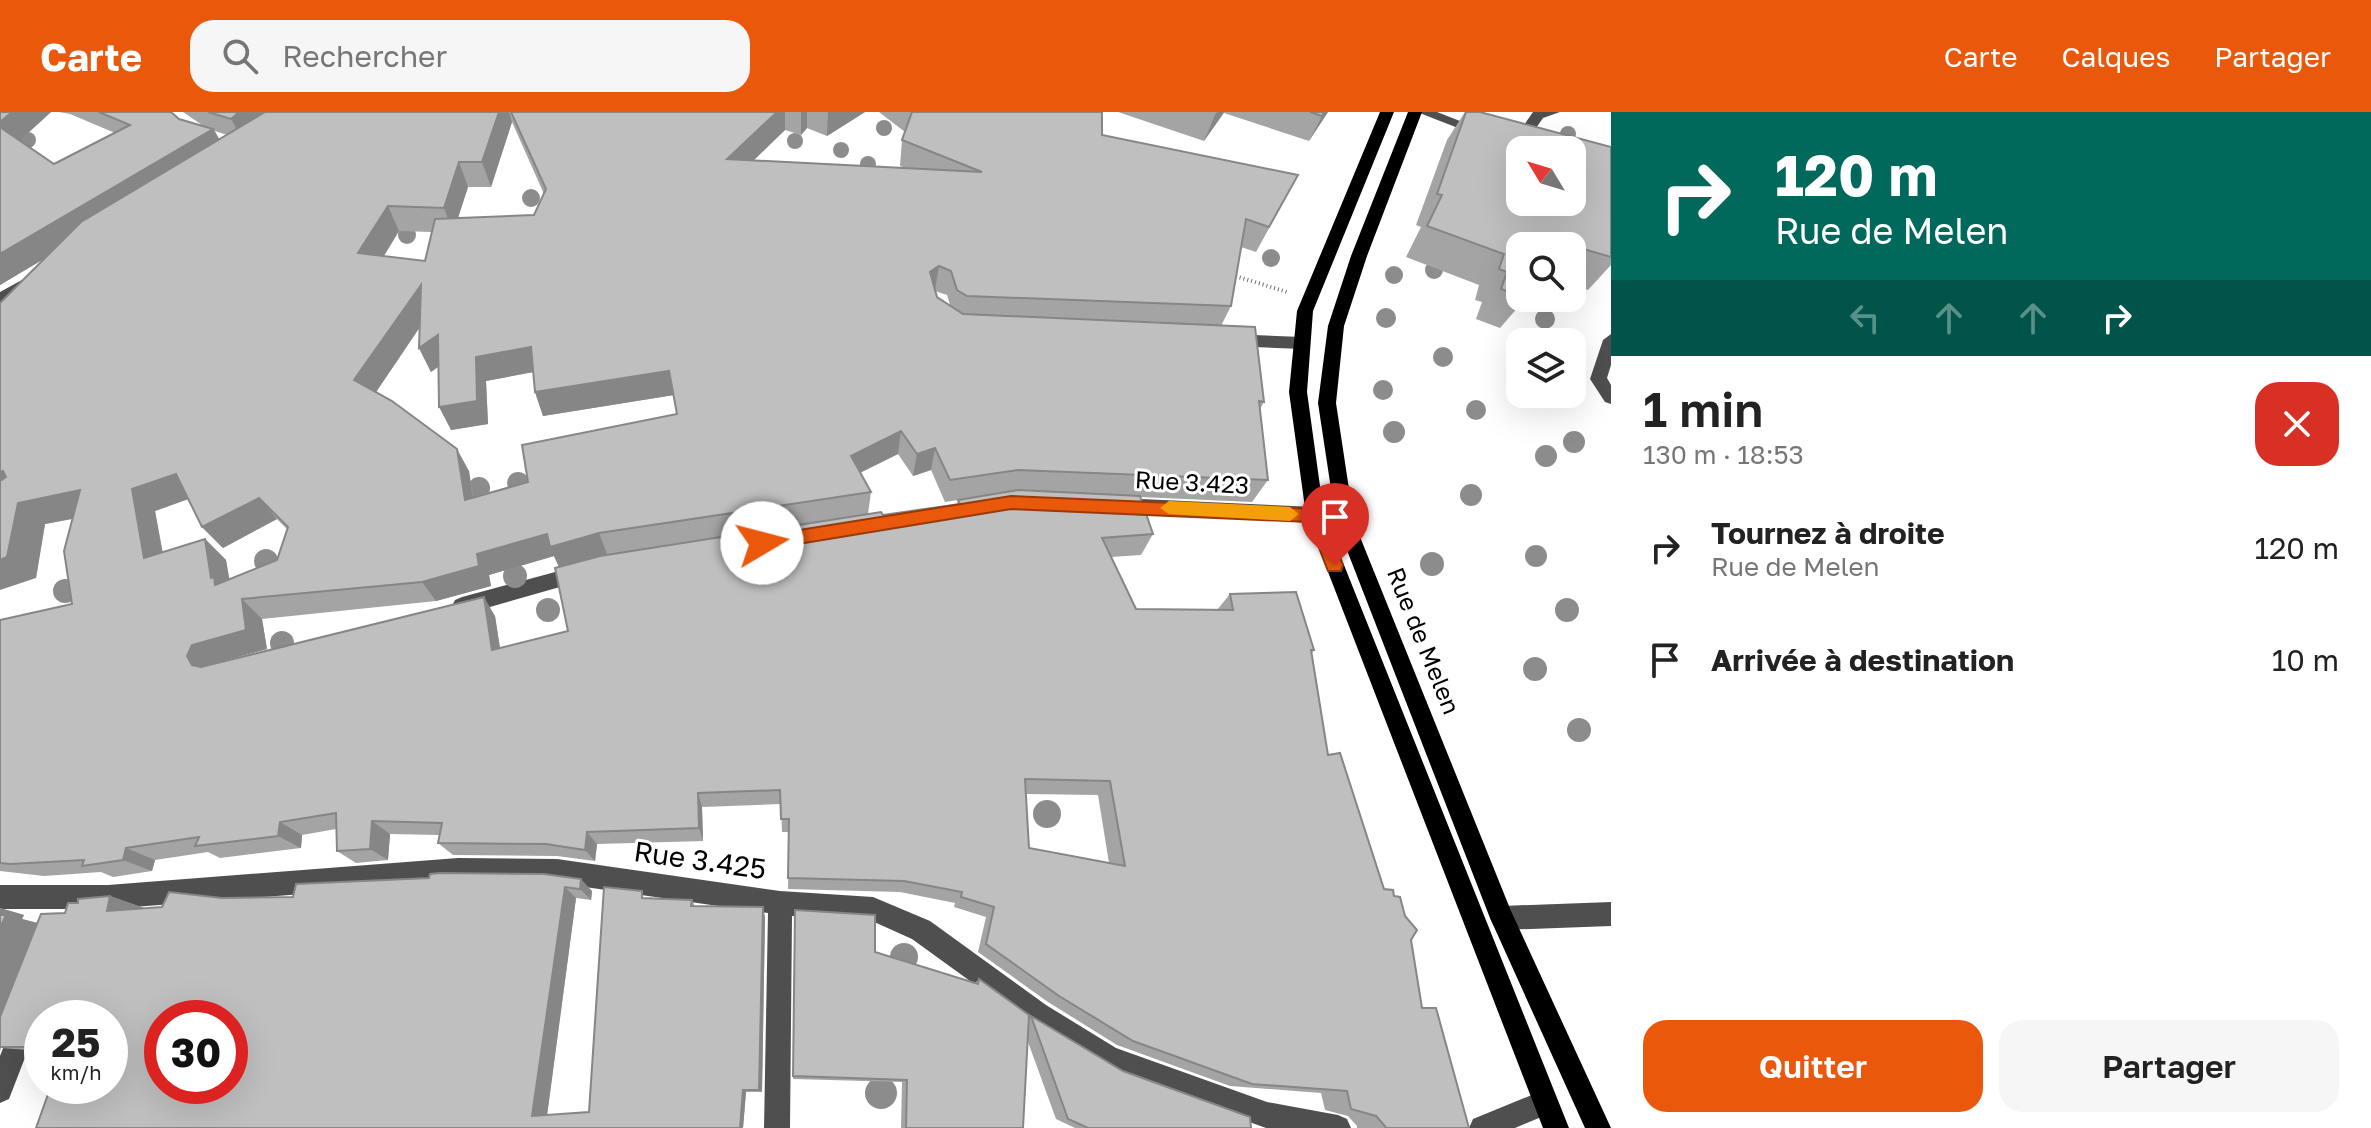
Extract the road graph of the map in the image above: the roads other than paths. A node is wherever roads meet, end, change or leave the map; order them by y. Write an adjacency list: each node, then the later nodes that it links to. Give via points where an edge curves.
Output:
1 (1387, 112): 9 (main road, via 1308,297)
2 (1415, 112): 19 (main road, Rue de Melen, via 1336,326 1327,403 1345,522)
3 (1424, 112): 4 (street, via 1510,141 1522,138 1538,115)
4 (1553, 112)
5 (48, 270): 6 (street)
6 (0, 299)
7 (1210, 339): 9 (street)
8 (1611, 340): 10 (street, via 1598,379)
9 (1302, 343): 12 (main road, via 1298,392)
10 (1611, 398)
11 (1105, 505): 12 (street, Rue 3.423)
12 (1315, 515): 23 (main road)
13 (607, 565): 14 (street)
14 (446, 610)
15 (0, 897): 16 (street, Rue 3.425)
16 (74, 897): 17 (street, Rue 3.425, via 473,870 557,871); 20 (street)
17 (780, 903): 24 (street); 25 (street, Rue 3.425, via 873,909 921,930 1037,1014 1109,1058 1267,1115)
18 (1611, 914): 19 (street)
19 (1502, 918): 28 (main road, Rue de Melen)
20 (63, 927)
21 (24, 1027): 22 (street)
22 (0, 1090)
23 (1544, 1103): 26 (street); 27 (main road)
24 (777, 1128)
25 (1338, 1128)
26 (1482, 1128)
27 (1556, 1128)
28 (1599, 1128)

